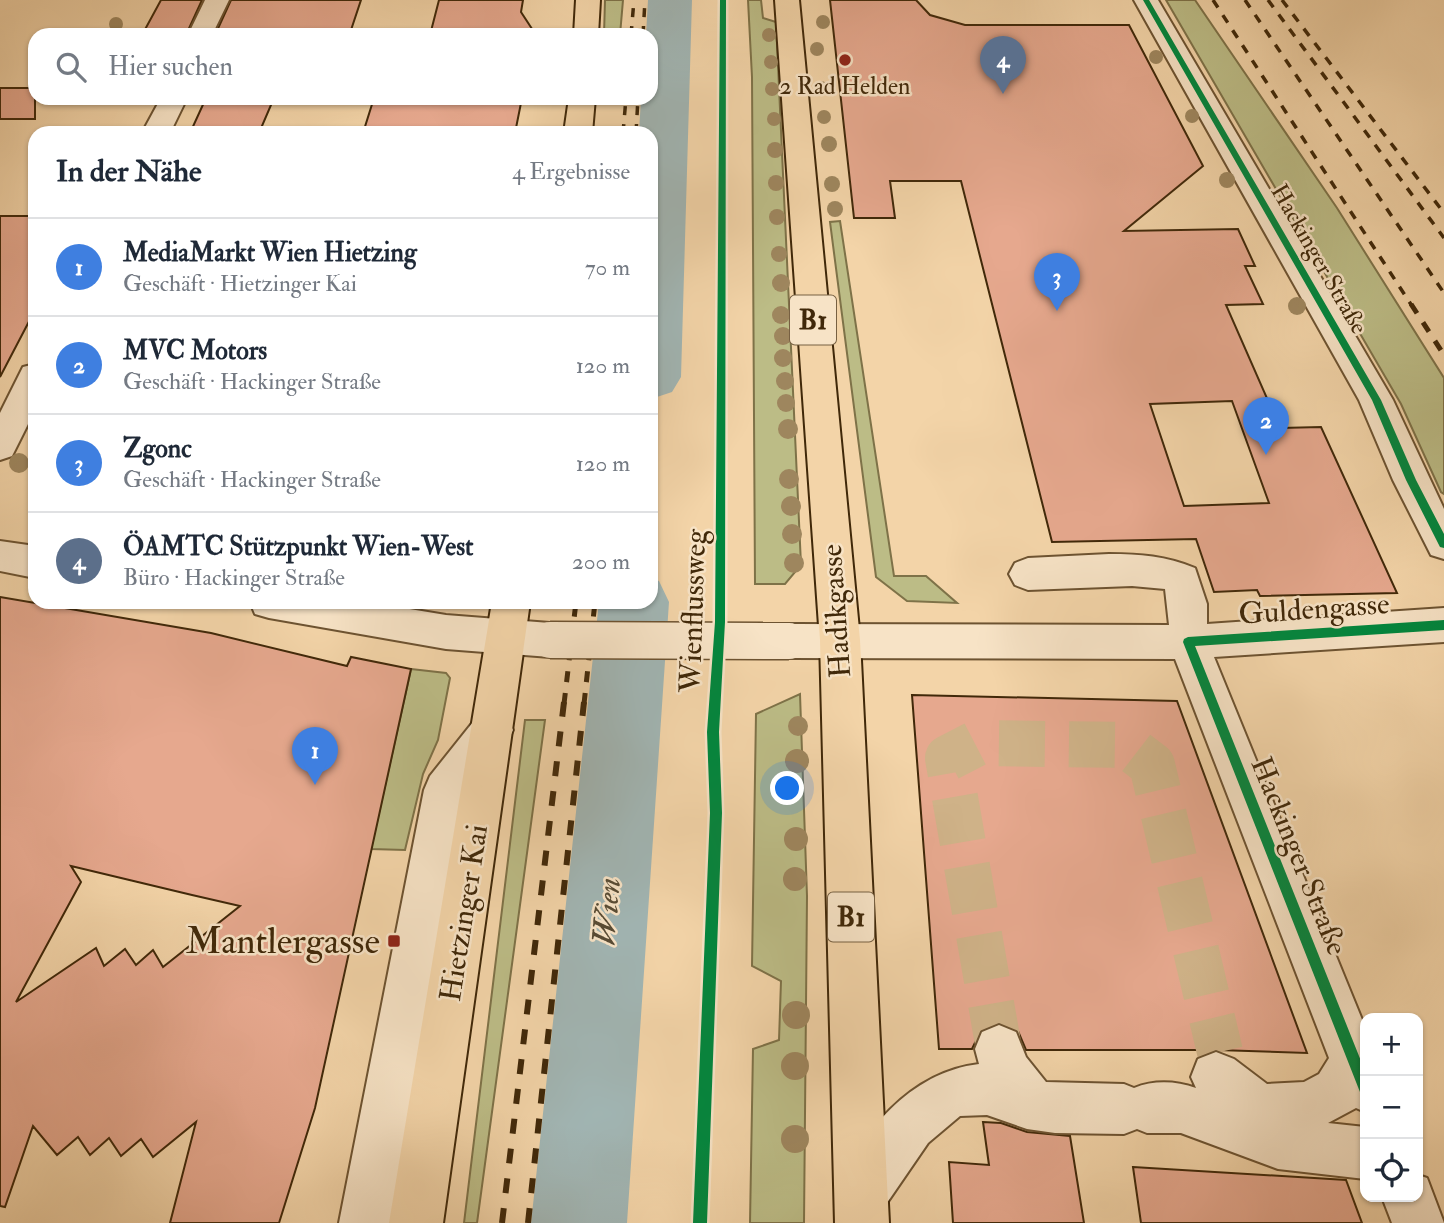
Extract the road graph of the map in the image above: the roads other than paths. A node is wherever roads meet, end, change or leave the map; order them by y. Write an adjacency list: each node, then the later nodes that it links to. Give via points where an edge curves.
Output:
1 (217, 0): 5 (street)
2 (588, 0): 6 (main road)
3 (787, 0): 20 (main road, Hadikgasse / B1)
4 (1146, 0): 13 (street, Hackinger Straße, via 1376,400)
5 (203, 28)
6 (586, 28)
7 (170, 105): 9 (street)
8 (581, 105): 10 (main road)
9 (160, 126)
10 (579, 126)
11 (28, 390): 12 (street)
12 (0, 447)
13 (1444, 544)
14 (0, 556): 15 (street)
15 (28, 561)
16 (1028, 575): 21 (street, Hackinger Straße, via 1174,573 1186,588)
17 (310, 609): 18 (street, via 446,632)
18 (508, 620): 20 (street, Guldengasse, bridge, via 550,640); 22 (main road, Hietzinger Kai)
19 (1444, 625): 21 (street, Guldengasse)
20 (840, 640): 21 (street, Guldengasse); 29 (main road, Hadikgasse / B1)
21 (1188, 642): 24 (street, Hackinger Straße)
22 (492, 730): 30 (street, via 446,790); 31 (main road, Hietzinger Kai)
23 (999, 1049): 26 (street, via 1006,1071)
24 (1360, 1074): 25 (street, via 1307,1107 1260,1109)
25 (1178, 1091): 26 (street); 27 (street, via 1278,1143)
26 (1033, 1105): 29 (street, via 983,1089 955,1092 927,1108 893,1145)
27 (1360, 1152)
28 (1410, 1202): 32 (street)
29 (862, 1209)
30 (366, 1223)
31 (416, 1223)
32 (1419, 1223)

